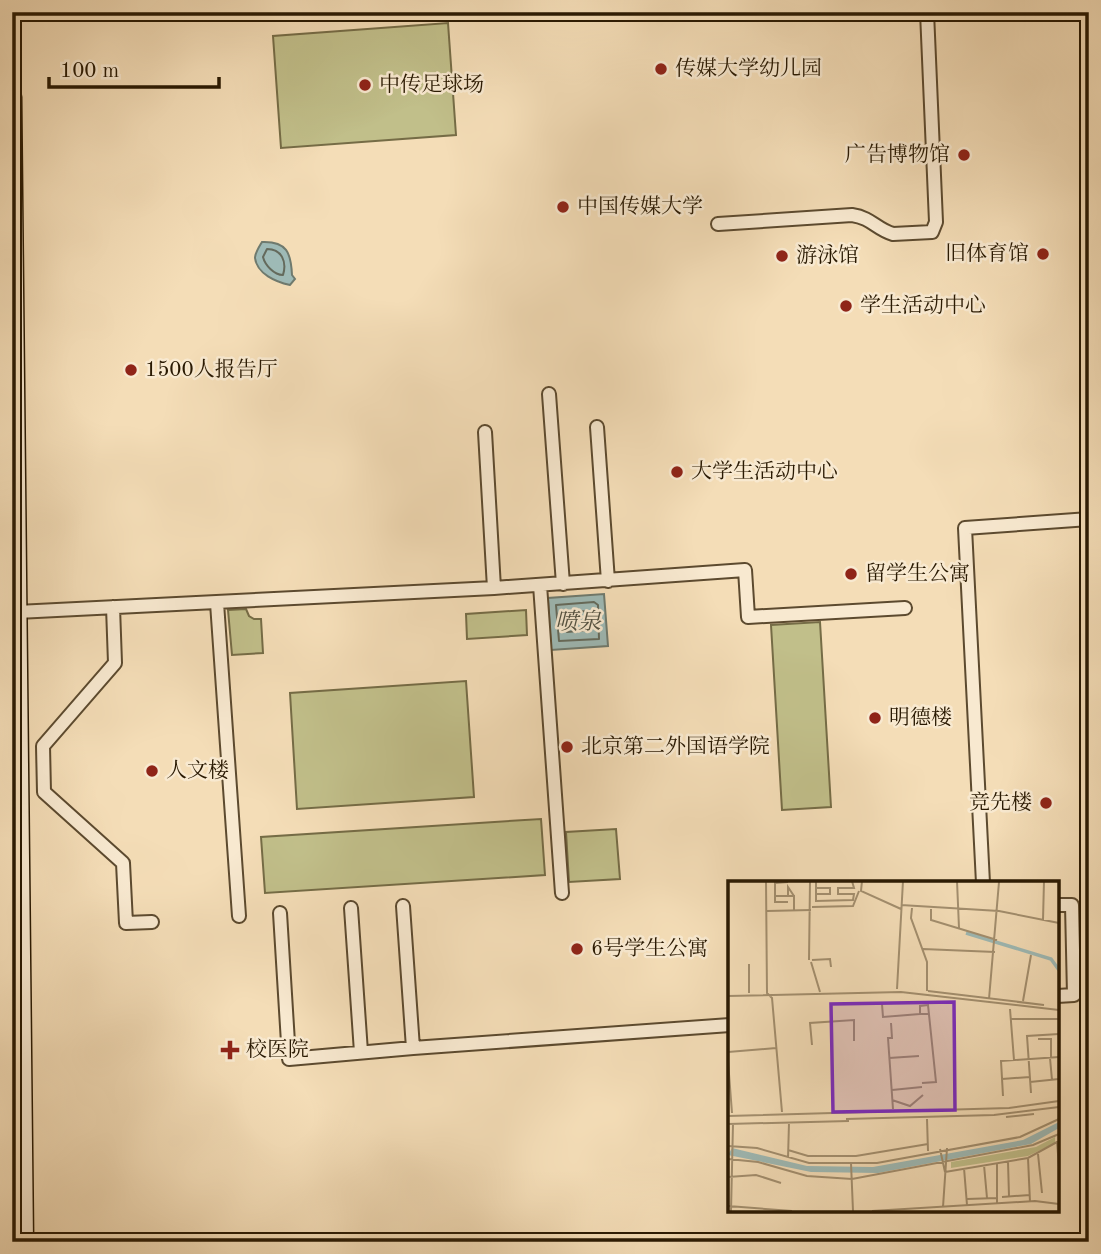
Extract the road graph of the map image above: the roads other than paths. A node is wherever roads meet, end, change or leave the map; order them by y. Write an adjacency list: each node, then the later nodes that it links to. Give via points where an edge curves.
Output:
1 (927, 12): 3 (street, via 936,222 932,232 887,233 852,215)
2 (12, 97): 15 (main road)
3 (718, 224)
4 (549, 394): 9 (street)
5 (597, 427): 8 (street)
6 (485, 432): 11 (street)
7 (1089, 519): 16 (street, via 965,528)
8 (608, 581): 9 (street); 14 (street, via 745,570 748,617)
9 (564, 584): 10 (street)
10 (540, 586): 11 (street); 17 (street)
11 (494, 588): 12 (street)
12 (217, 603): 13 (street); 22 (street)
13 (113, 607): 15 (street); 23 (street, via 115,663 43,746 44,792 123,863 126,923)
14 (905, 608)
15 (17, 612): 28 (main road)
16 (983, 881)
17 (562, 893)
18 (1059, 905): 24 (street, via 1072,905 1074,995)
19 (403, 906): 26 (street)
20 (351, 908): 27 (street)
21 (280, 913): 27 (street, via 289,1059)
22 (239, 916)
23 (152, 922)
24 (1059, 996)
25 (728, 1025): 26 (street)
26 (412, 1048): 27 (street)
27 (361, 1052)
28 (24, 1242)

